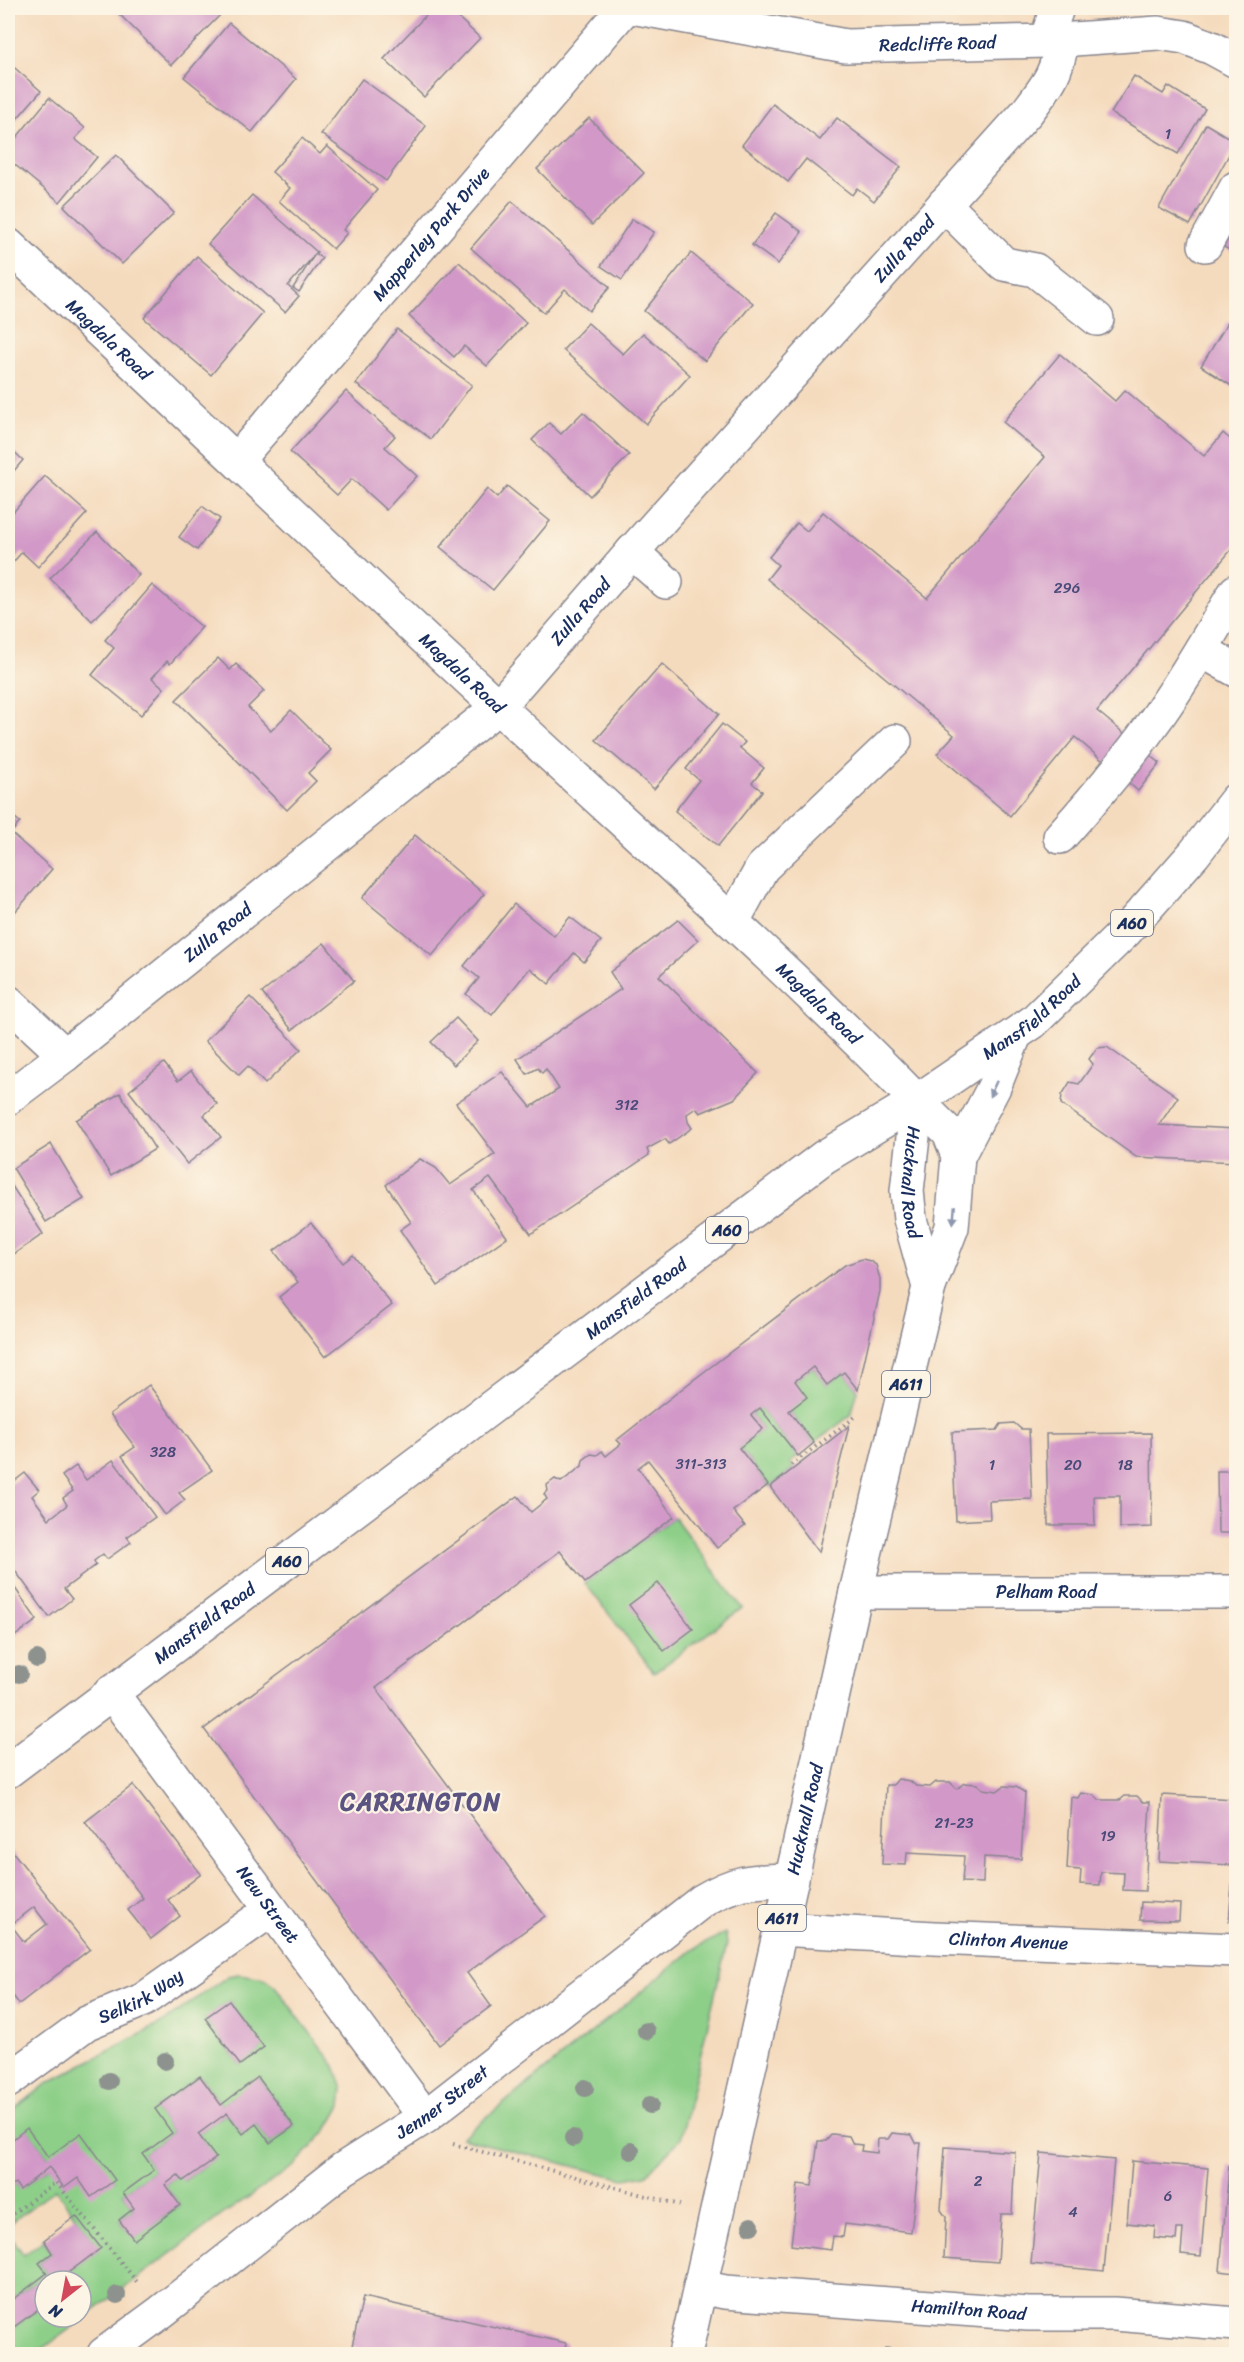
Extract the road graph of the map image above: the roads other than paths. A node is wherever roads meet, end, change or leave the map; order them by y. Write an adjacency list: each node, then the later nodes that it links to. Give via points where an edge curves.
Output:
1 (625, 8): 11 (main road, Mapperley Park Drive)
2 (1056, 8): 4 (main road, Zulla Road)
3 (657, 9): 4 (main road, Redcliffe Road, via 846,46)
4 (1054, 40): 5 (main road, Redcliffe Road, via 1158,33 1184,37); 7 (main road, Zulla Road, via 1058,65 1051,81)
5 (1236, 61)
6 (1236, 189): 9 (main road)
7 (944, 204): 10 (main road, via 1004,264 1035,270); 12 (main road, Zulla Road)
8 (8, 245): 11 (main road, Magdala Road)
9 (1205, 245)
10 (1097, 319)
11 (237, 460): 17 (main road, Magdala Road)
12 (632, 552): 13 (main road); 17 (main road, Zulla Road)
13 (666, 582)
14 (1236, 591): 15 (main road)
15 (1201, 650): 16 (main road); 20 (main road, via 1114,775)
16 (1236, 670)
17 (498, 707): 21 (main road, Magdala Road); 24 (main road, Zulla Road)
18 (895, 741): 21 (main road, via 762,868)
19 (1236, 800): 23 (main road, Mansfield Road / A60, via 1125,932)
20 (1060, 837)
21 (733, 921): 26 (main road, Magdala Road)
22 (8, 1002): 24 (main road)
23 (1015, 1035): 26 (main road, Mansfield Road / A60); 27 (main road, one-way to 27, via 994,1087)
24 (65, 1055): 25 (main road, Zulla Road)
25 (8, 1098)
26 (917, 1101): 27 (main road, Hucknall Road, via 950,1133); 28 (main road, Hucknall Road / A611, via 907,1191 910,1219); 31 (main road, Mansfield Road / A60, via 806,1170)
27 (958, 1156): 28 (main road, Hucknall Road, one-way to 28, via 952,1227)
28 (929, 1287): 30 (main road, Hucknall Road / A611)
29 (1236, 1592): 30 (main road, Pelham Road)
30 (856, 1593): 33 (main road, Hucknall Road / A611)
31 (111, 1692): 32 (main road, Mansfield Road / A60); 34 (main road, New Street)
32 (8, 1770)
33 (792, 1880): 35 (main road, Hucknall Road / A611); 38 (main road, Jenner Street, via 734,1884 702,1901)
34 (271, 1910): 37 (main road, Selkirk Way, via 143,2000 87,2024); 38 (main road, New Street)
35 (779, 1929): 36 (main road, Clinton Avenue); 39 (main road, Hucknall Road / A611)
36 (1236, 1950)
37 (8, 2081)
38 (415, 2124): 41 (main road, Jenner Street, via 343,2169)
39 (700, 2287): 40 (main road, Hamilton Road, via 1028,2314 1114,2314); 42 (main road, Hucknall Road / A611)
40 (1236, 2324)
41 (104, 2355)
42 (685, 2355)

